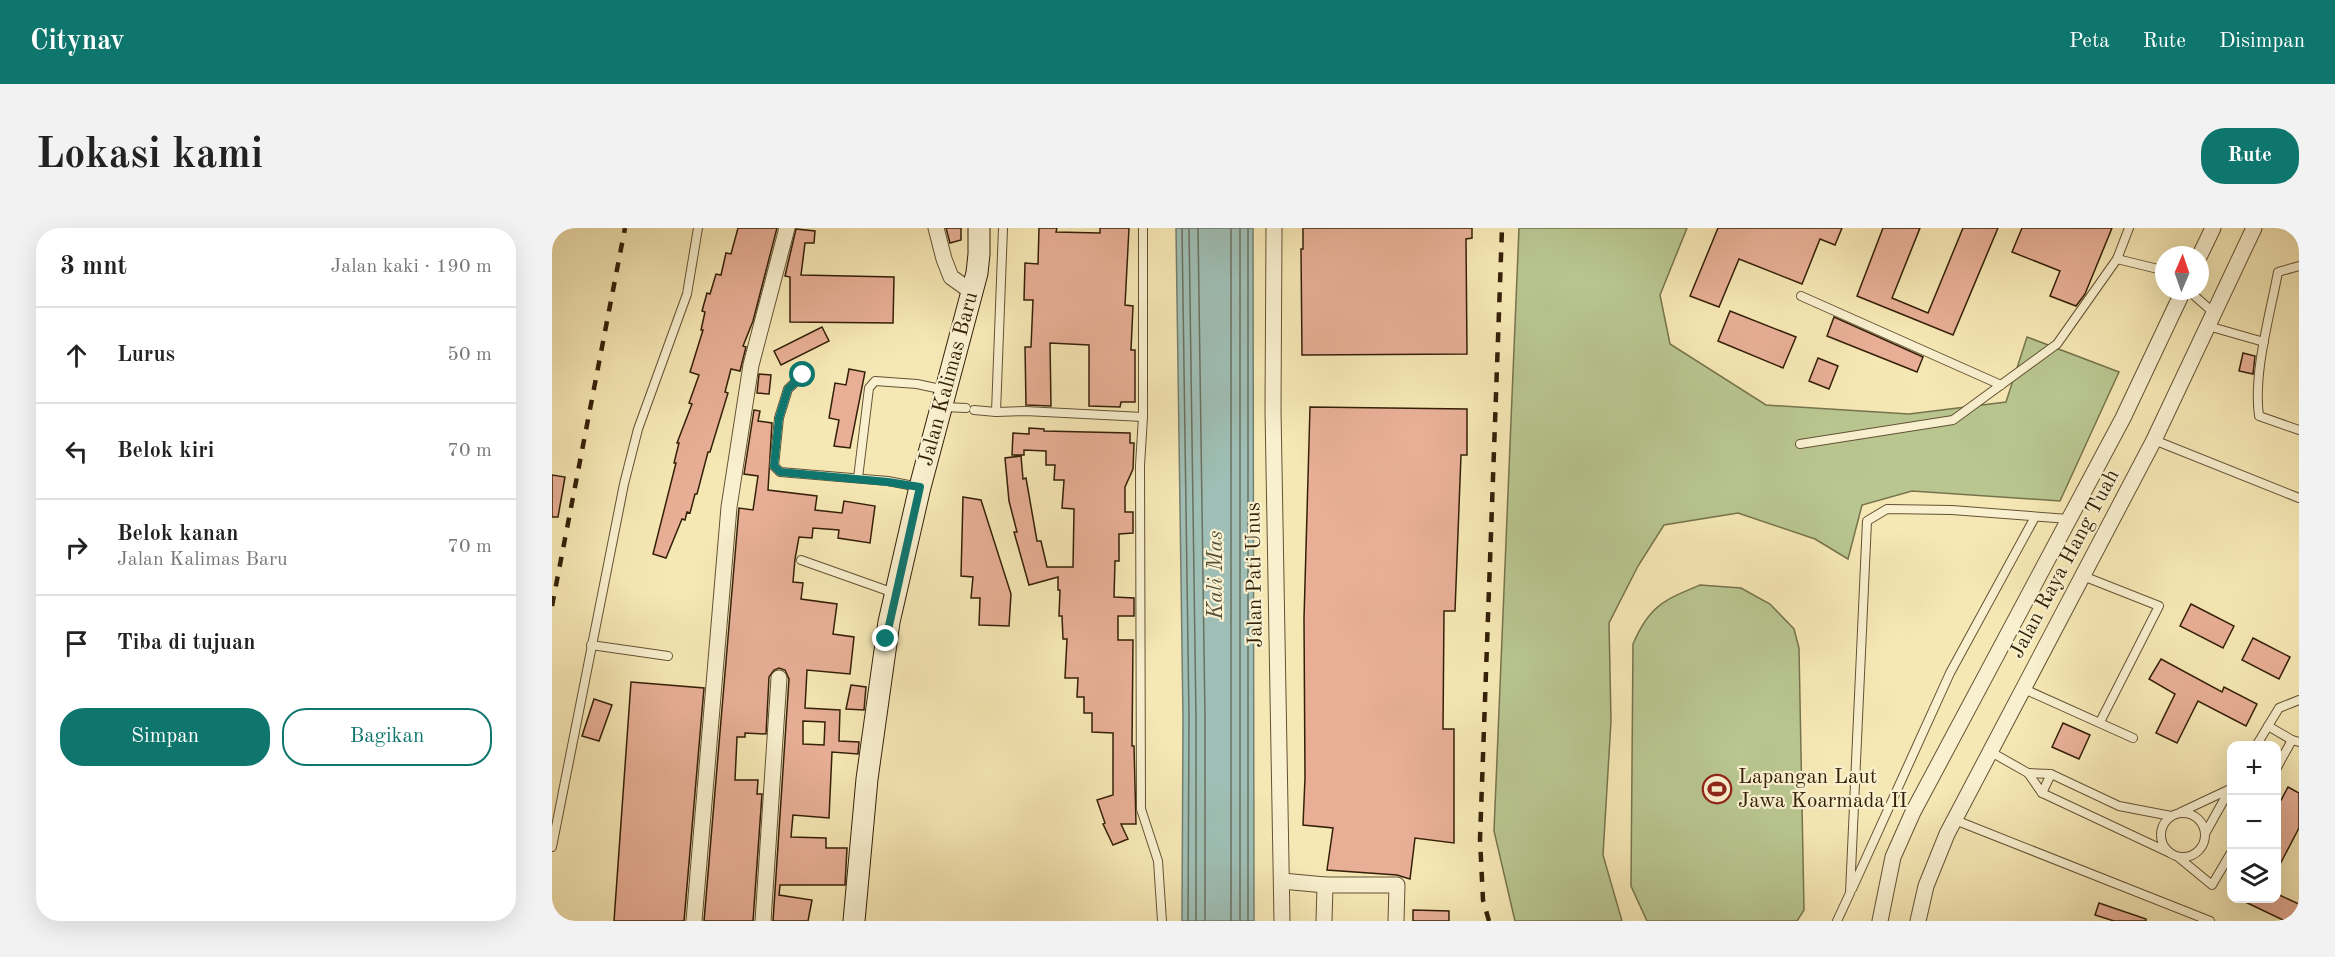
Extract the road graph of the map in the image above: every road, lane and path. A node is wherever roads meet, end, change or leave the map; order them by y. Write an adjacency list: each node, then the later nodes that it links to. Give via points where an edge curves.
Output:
1 (698, 228): 37 (lane, via 687,294 638,429)
2 (787, 228): 63 (street, via 751,365 729,507)
3 (936, 228): 15 (street, via 951,277)
4 (979, 228): 15 (street, Jalan Kalimas Baru)
5 (1003, 228): 24 (lane)
6 (1143, 228): 25 (lane)
7 (1274, 228): 60 (street, Jalan Pati Unus)
8 (2129, 228): 12 (lane)
9 (2213, 228): 11 (street)
10 (2254, 228): 19 (street, Jalan Raya Hang Tuah)
11 (2204, 246)
12 (2117, 259): 14 (lane); 22 (lane, via 2057,344)
13 (2299, 266): 20 (lane, via 2278,272)
14 (2155, 268)
15 (972, 292): 23 (street, Jalan Kalimas Baru)
16 (1801, 296): 22 (lane)
17 (2179, 300): 33 (street, Jalan Raya Hang Tuah, via 2123,418)
18 (2196, 300): 19 (lane)
19 (2211, 320): 20 (lane); 27 (street, Jalan Raya Hang Tuah)
20 (2264, 342): 26 (lane, via 2257,400 2259,416)
21 (803, 375): 29 (lane, via 788,389 779,418 774,466 780,472)
22 (2001, 385): 28 (lane, via 1953,420)
23 (943, 398): 24 (lane, via 970,409); 29 (lane, via 917,384 875,381 868,388); 30 (street, Jalan Kalimas Baru)
24 (996, 412): 25 (lane)
25 (1143, 417): 66 (lane, via 1141,809 1158,861)
26 (2299, 430)
27 (2154, 440): 31 (lane); 35 (street, Jalan Raya Hang Tuah)
28 (1800, 444)
29 (858, 478): 30 (lane)
30 (920, 487): 36 (street, Jalan Kalimas Baru)
31 (2299, 498)
32 (2035, 517): 33 (lane); 62 (lane, via 1950,673); 62 (lane, via 1887,509 1867,521)
33 (2069, 519): 71 (street, Jalan Raya Hang Tuah, via 1913,812 1893,857)
34 (801, 560): 36 (lane)
35 (2083, 576): 40 (street, Jalan Raya Hang Tuah); 42 (lane, via 2159,606)
36 (896, 593): 65 (street, Jalan Kalimas Baru, via 867,779)
37 (591, 645): 38 (lane); 57 (lane)
38 (668, 656)
39 (779, 678): 64 (street)
40 (2024, 688): 42 (lane); 47 (street, Jalan Raya Hang Tuah)
41 (2299, 700): 43 (lane, via 2279,708)
42 (2100, 722): 44 (lane)
43 (2268, 726): 45 (lane); 46 (lane)
44 (2133, 738)
45 (2259, 741)
46 (2296, 741): 48 (lane)
47 (1992, 752): 49 (lane); 55 (street, Jalan Raya Hang Tuah)
48 (2281, 763)
49 (2028, 773): 50 (lane); 52 (lane)
50 (2051, 774): 52 (lane); 54 (lane, via 2120,806)
51 (2227, 790): 54 (lane)
52 (2042, 793): 58 (lane)
53 (2227, 795): 56 (lane)
54 (2175, 814): 56 (lane, via 2196,817); 58 (lane, via 2161,830 2164,847)
55 (1955, 820): 72 (street, Jalan Raya Hang Tuah, via 1926,886); 73 (lane)
56 (2206, 832): 58 (lane, via 2195,854)
57 (552, 847)
58 (2174, 855): 59 (lane, via 2212,885)
59 (2227, 860)
60 (1281, 881): 61 (street); 67 (street, Jalan Pati Unus)
61 (1325, 885): 68 (street); 69 (street, via 1397,885)
62 (1850, 893): 70 (lane)
63 (694, 921)
64 (763, 921)
65 (854, 921)
66 (1162, 921)
67 (1282, 921)
68 (1324, 921)
69 (1396, 921)
70 (1837, 921)
71 (1880, 921)
72 (1918, 921)
73 (2210, 921)

